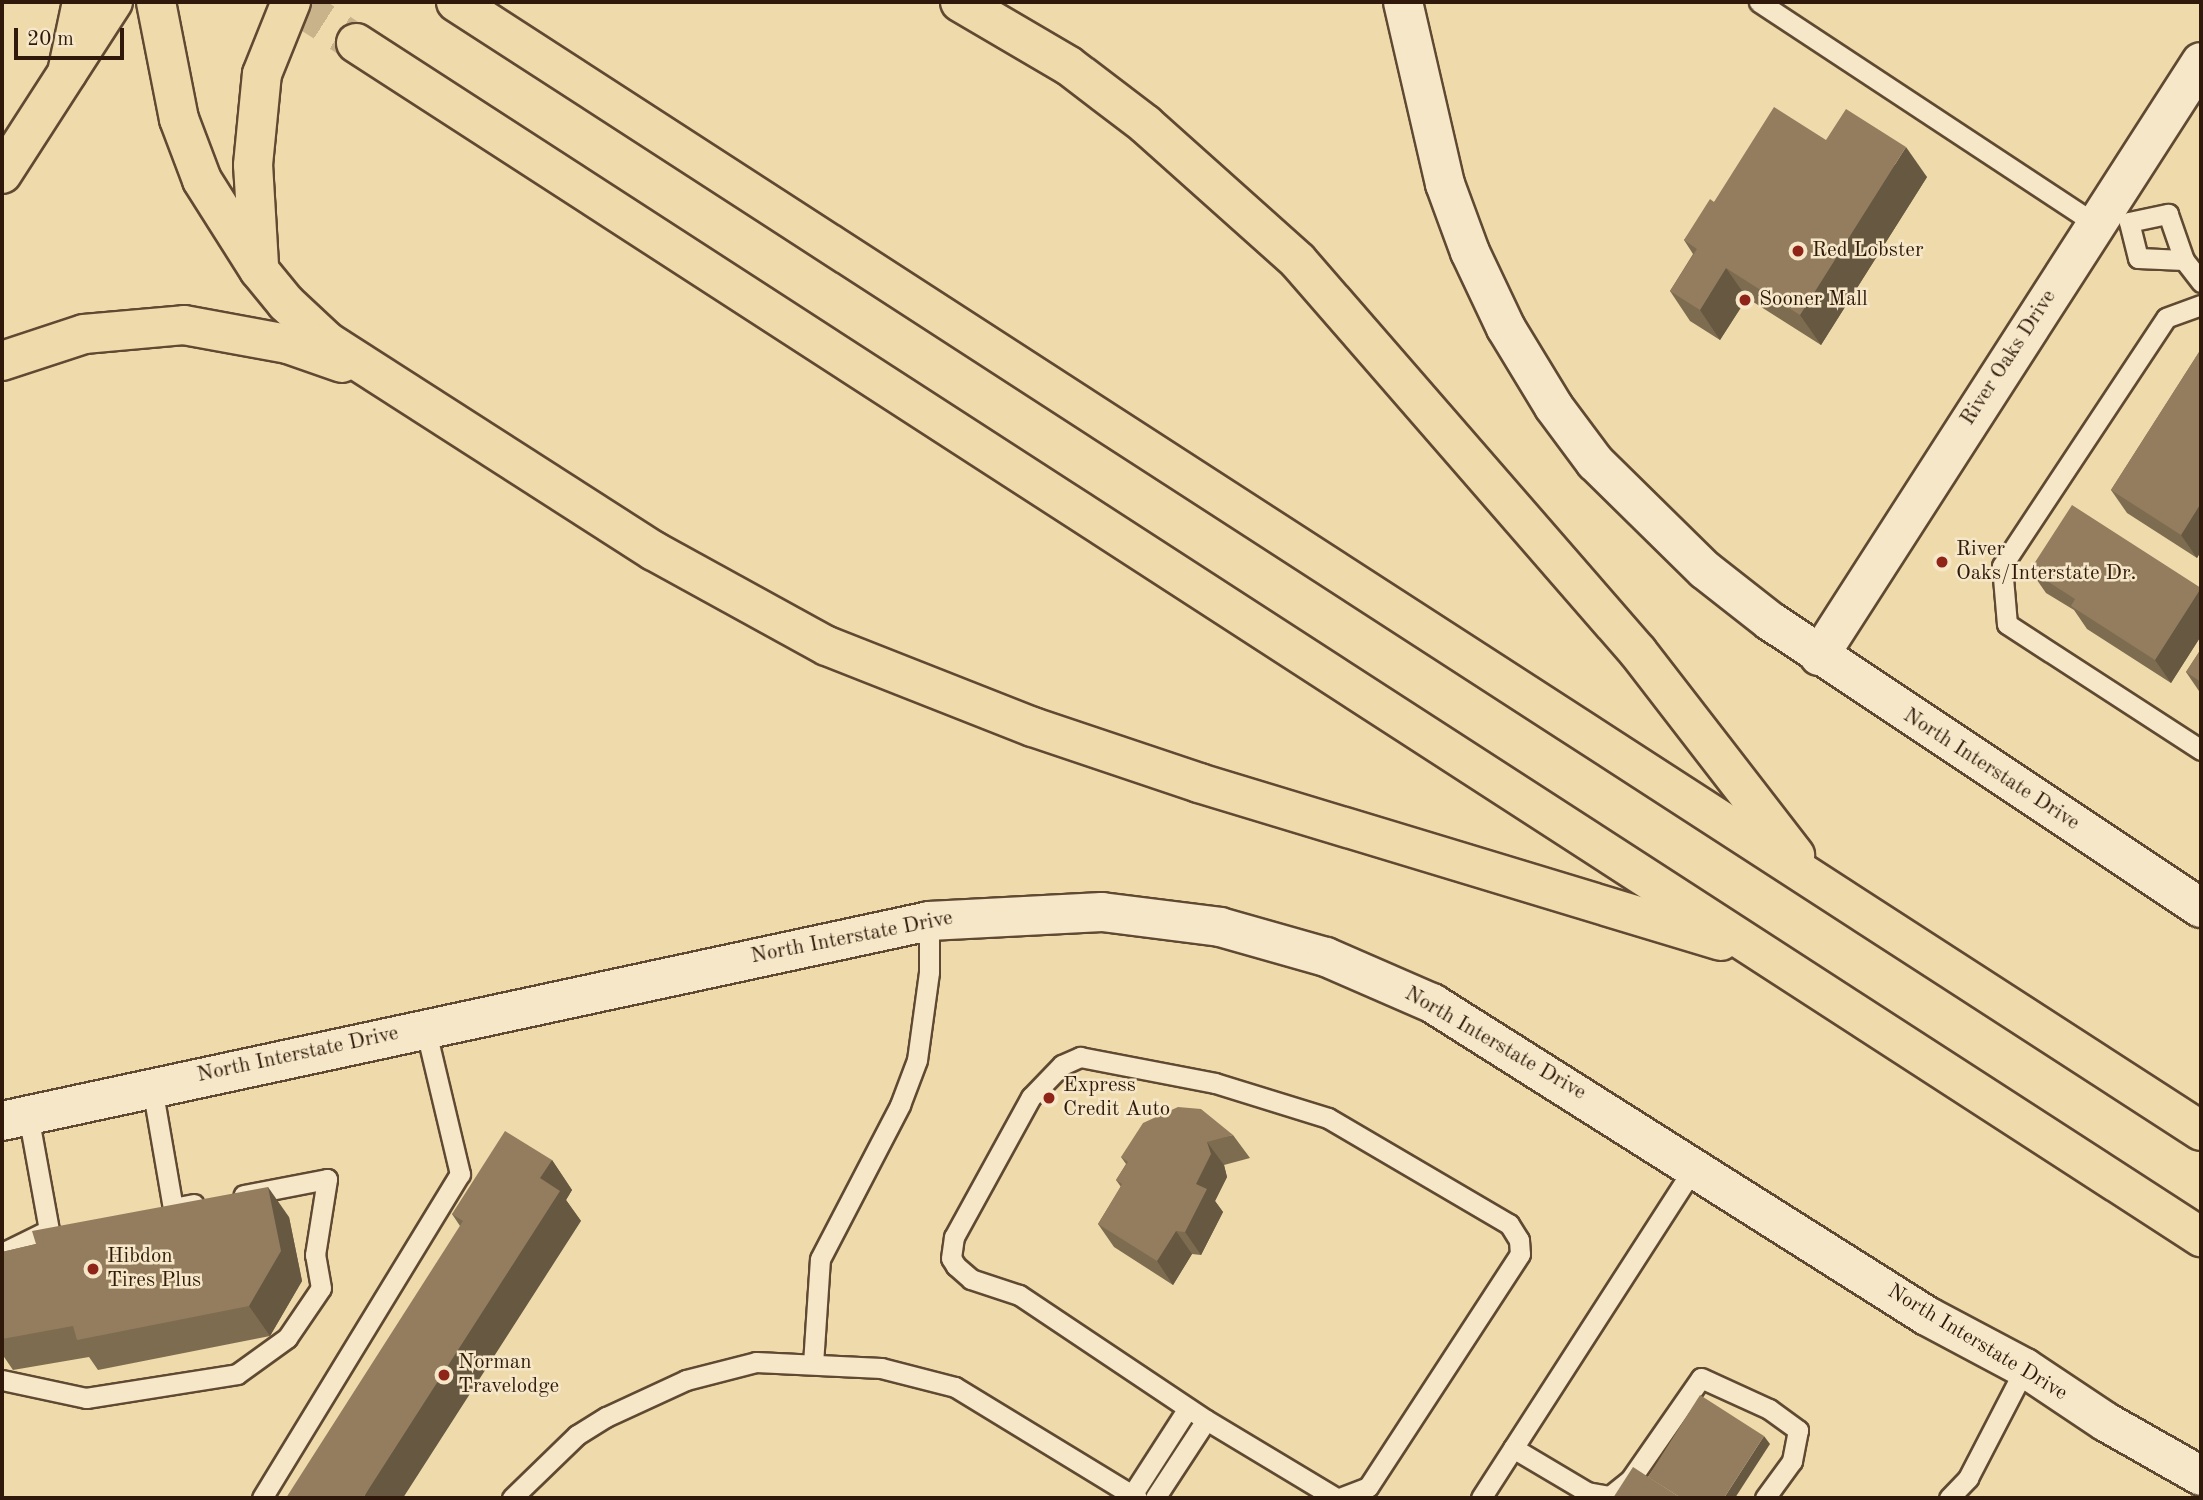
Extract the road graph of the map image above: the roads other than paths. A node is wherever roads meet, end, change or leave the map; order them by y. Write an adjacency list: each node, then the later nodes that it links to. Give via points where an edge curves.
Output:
1 (82, 2): 11 (main road)
2 (113, 2): 11 (main road)
3 (156, 2): 15 (main road, via 168,73 198,167)
4 (291, 2): 15 (main road, via 262,74 253,165)
5 (456, 2): 22 (main road)
6 (960, 2): 22 (main road, via 1069,66 1124,108 1235,200 1298,261 1638,652)
7 (1402, 2): 20 (main road, North Interstate Drive, via 1445,184 1470,252 1506,328 1554,407 1645,516 1705,570)
8 (1759, 2): 13 (lane)
9 (356, 43): 25 (main road)
10 (2201, 62): 13 (main road, River Oaks Drive)
11 (67, 73): 12 (main road)
12 (2, 174)
13 (2111, 218): 14 (lane, via 2138,258); 14 (lane, via 2168,214); 20 (main road, River Oaks Drive)
14 (2184, 260): 16 (lane)
15 (259, 270): 19 (main road, via 328,342)
16 (2201, 282)
17 (2201, 305): 21 (lane, via 2166,318 2002,566 2007,624)
18 (2, 361): 19 (main road, via 84,334 184,325 288,344)
19 (380, 377): 25 (main road, via 654,551 827,646 1033,727 1186,779)
20 (1819, 656): 23 (main road, North Interstate Drive)
21 (2201, 750)
22 (1813, 879): 29 (main road)
23 (2201, 908)
24 (929, 920): 26 (main road, North Interstate Drive); 30 (main road, North Interstate Drive, via 1102,912 1220,927 1294,946 1432,1003); 35 (lane, via 929,972 917,1060 901,1105 820,1259)
25 (1763, 954): 33 (main road)
26 (425, 1027): 27 (main road, North Interstate Drive); 43 (lane, via 460,1174)
27 (152, 1087): 28 (main road, North Interstate Drive); 37 (lane, via 166,1210 327,1180 315,1255 321,1288 287,1338 237,1374 86,1398)
28 (15, 1118): 32 (lane)
29 (2201, 1131)
30 (1695, 1166): 36 (main road, North Interstate Drive, via 1927,1316); 40 (lane)
31 (76, 1226): 32 (lane)
32 (49, 1230): 34 (lane)
33 (2201, 1237)
34 (2, 1253)
35 (813, 1364): 42 (lane, via 881,1368 955,1387); 44 (lane, via 756,1362 686,1380 648,1396 577,1435)
36 (2025, 1368): 41 (main road, North Interstate Drive, via 2106,1422); 49 (lane, via 1968,1478)
37 (2, 1380)
38 (1188, 1408): 39 (lane); 42 (lane); 46 (lane, via 1019,1295 971,1279 951,1258 954,1237 1031,1097 1055,1072 1080,1056 1215,1083 1328,1118 1509,1224 1519,1240 1520,1254 1368,1487)
39 (1206, 1420): 45 (lane); 46 (lane)
40 (1513, 1448): 47 (lane); 48 (lane, via 1587,1492 1610,1496 1630,1480 1701,1378 1769,1409 1798,1430 1792,1461)
41 (2201, 1476)
42 (1135, 1497)
43 (262, 1498)
44 (512, 1498)
45 (1155, 1498)
46 (1338, 1498)
47 (1481, 1498)
48 (1765, 1498)
49 (1949, 1498)

